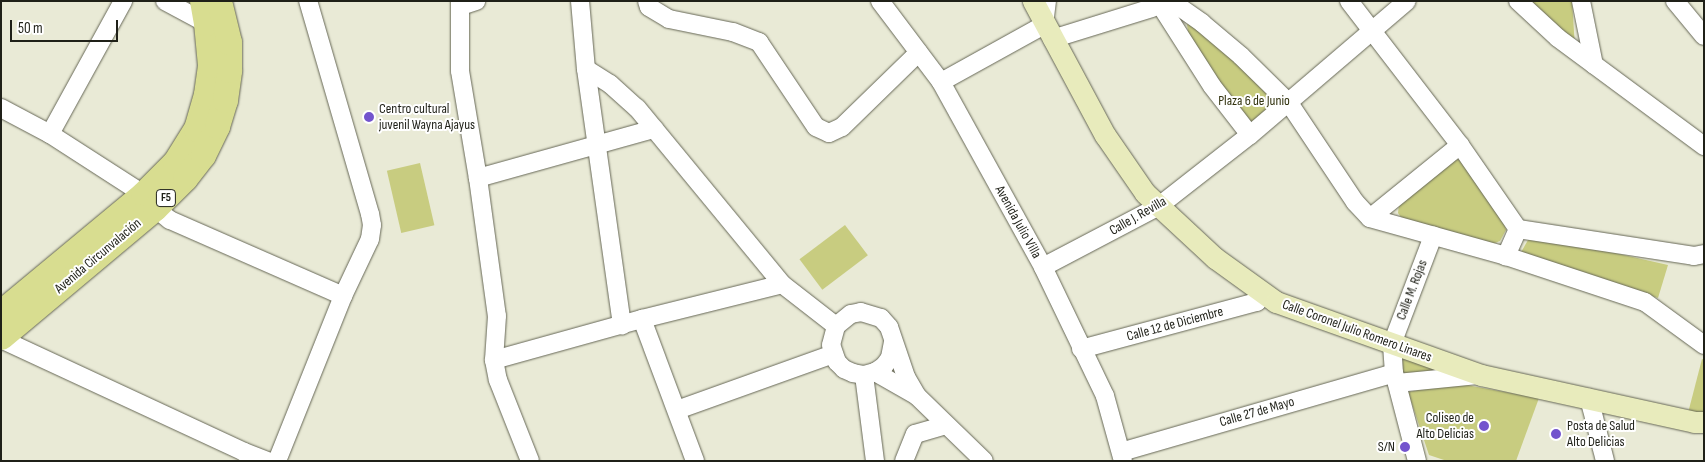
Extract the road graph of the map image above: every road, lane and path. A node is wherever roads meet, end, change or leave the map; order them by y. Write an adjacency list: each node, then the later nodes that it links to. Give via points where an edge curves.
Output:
1 (123, 1): 29 (street)
2 (165, 1): 18 (street)
3 (219, 1): 35 (highway, Avenida Circunvalación / F5, via 229,42 229,70 217,126 203,155 185,178)
4 (308, 1): 45 (street, via 370,214 370,238)
5 (580, 1): 24 (street)
6 (647, 1): 22 (street, via 650,7 669,19 733,32 759,42 816,127 829,133 842,127)
7 (880, 1): 22 (street, Avenida Julio Villa)
8 (1033, 1): 19 (main road, Calle Coronel Julio Romero Linares)
9 (1047, 1): 19 (street)
10 (1349, 1): 20 (street)
11 (1407, 1): 20 (street, Calle J. Revilla)
12 (1518, 1): 23 (street)
13 (1581, 1): 23 (street)
14 (1675, 1): 21 (street)
15 (465, 3): 34 (street, via 460,71)
16 (1156, 3): 17 (street); 26 (street, via 1202,23); 30 (street, via 1212,86)
17 (1129, 8): 19 (street)
18 (204, 12): 35 (highway, Avenida Circunvalación / F5, via 210,65 196,129)
19 (1048, 32): 25 (street); 36 (main road, Calle Coronel Julio Romero Linares, via 1105,135 1145,193)
20 (1372, 32): 26 (street, Calle J. Revilla); 32 (street)
21 (1704, 36)
22 (919, 52): 25 (street, Avenida Julio Villa)
23 (1594, 66): 33 (street)
24 (586, 69): 28 (street, via 617,90); 31 (street)
25 (941, 82): 42 (street, Avenida Julio Villa)
26 (1289, 102): 30 (street, Calle J. Revilla); 37 (street, via 1355,202)
27 (1, 108): 29 (street)
28 (654, 129): 31 (street); 43 (street)
29 (50, 134): 35 (street)
30 (1250, 135): 36 (street, Calle J. Revilla)
31 (596, 145): 34 (street); 48 (street)
32 (1460, 145): 37 (street); 38 (street)
33 (1704, 146)
34 (478, 178): 56 (street, via 497,316)
35 (149, 201): 45 (street, via 170,220); 46 (highway, Avenida Circunvalación / F5); 50 (highway, Avenida Circunvalación / F5)
36 (1159, 206): 42 (street, Calle J. Revilla); 44 (main road, Calle Coronel Julio Romero Linares, via 1215,258)
37 (1370, 218): 39 (street)
38 (1518, 229): 40 (street, via 1694,256); 41 (street)
39 (1433, 236): 41 (street); 52 (street, Calle M. Rojas)
40 (1704, 254)
41 (1506, 256): 53 (street, via 1645,302)
42 (1043, 267): 54 (street, Avenida Julio Villa)
43 (782, 284): 47 (street); 49 (street)
44 (1265, 294): 52 (main road, Calle Coronel Julio Romero Linares, via 1276,302); 54 (street, Calle 12 de Diciembre, via 1257,302)
45 (343, 296): 67 (street)
46 (1, 312)
47 (642, 319): 48 (street); 62 (street)
48 (622, 325): 56 (street)
49 (836, 326): 51 (street, via 851,314 872,314 889,326); 55 (street, via 832,335)
50 (1, 338): 66 (street)
51 (893, 342): 57 (street, via 890,358); 60 (street)
52 (1392, 344): 58 (main road, Calle Coronel Julio Romero Linares); 59 (street, Calle M. Rojas)
53 (1704, 345)
54 (1081, 349): 65 (street, Avenida Julio Villa, via 1105,396)
55 (833, 354): 57 (street, via 844,369 854,374); 62 (street)
56 (494, 360): 68 (street, via 498,380)
57 (870, 373): 60 (street); 70 (street)
58 (1480, 375): 59 (street, Calle 27 de Mayo); 61 (main road, Calle Coronel Julio Romero Linares)
59 (1396, 378): 65 (street, Calle 27 de Mayo); 73 (street, Calle M. Rojas)
60 (917, 396): 64 (street)
61 (1589, 398): 63 (main road, Calle Coronel Julio Romero Linares); 74 (street)
62 (677, 410): 69 (street)
63 (1704, 422)
64 (946, 425): 71 (street, via 915,434); 72 (street)
65 (1122, 456)
66 (268, 461)
67 (277, 461)
68 (530, 461)
69 (695, 461)
70 (875, 461)
71 (904, 461)
72 (984, 461)
73 (1417, 461)
74 (1605, 461)

